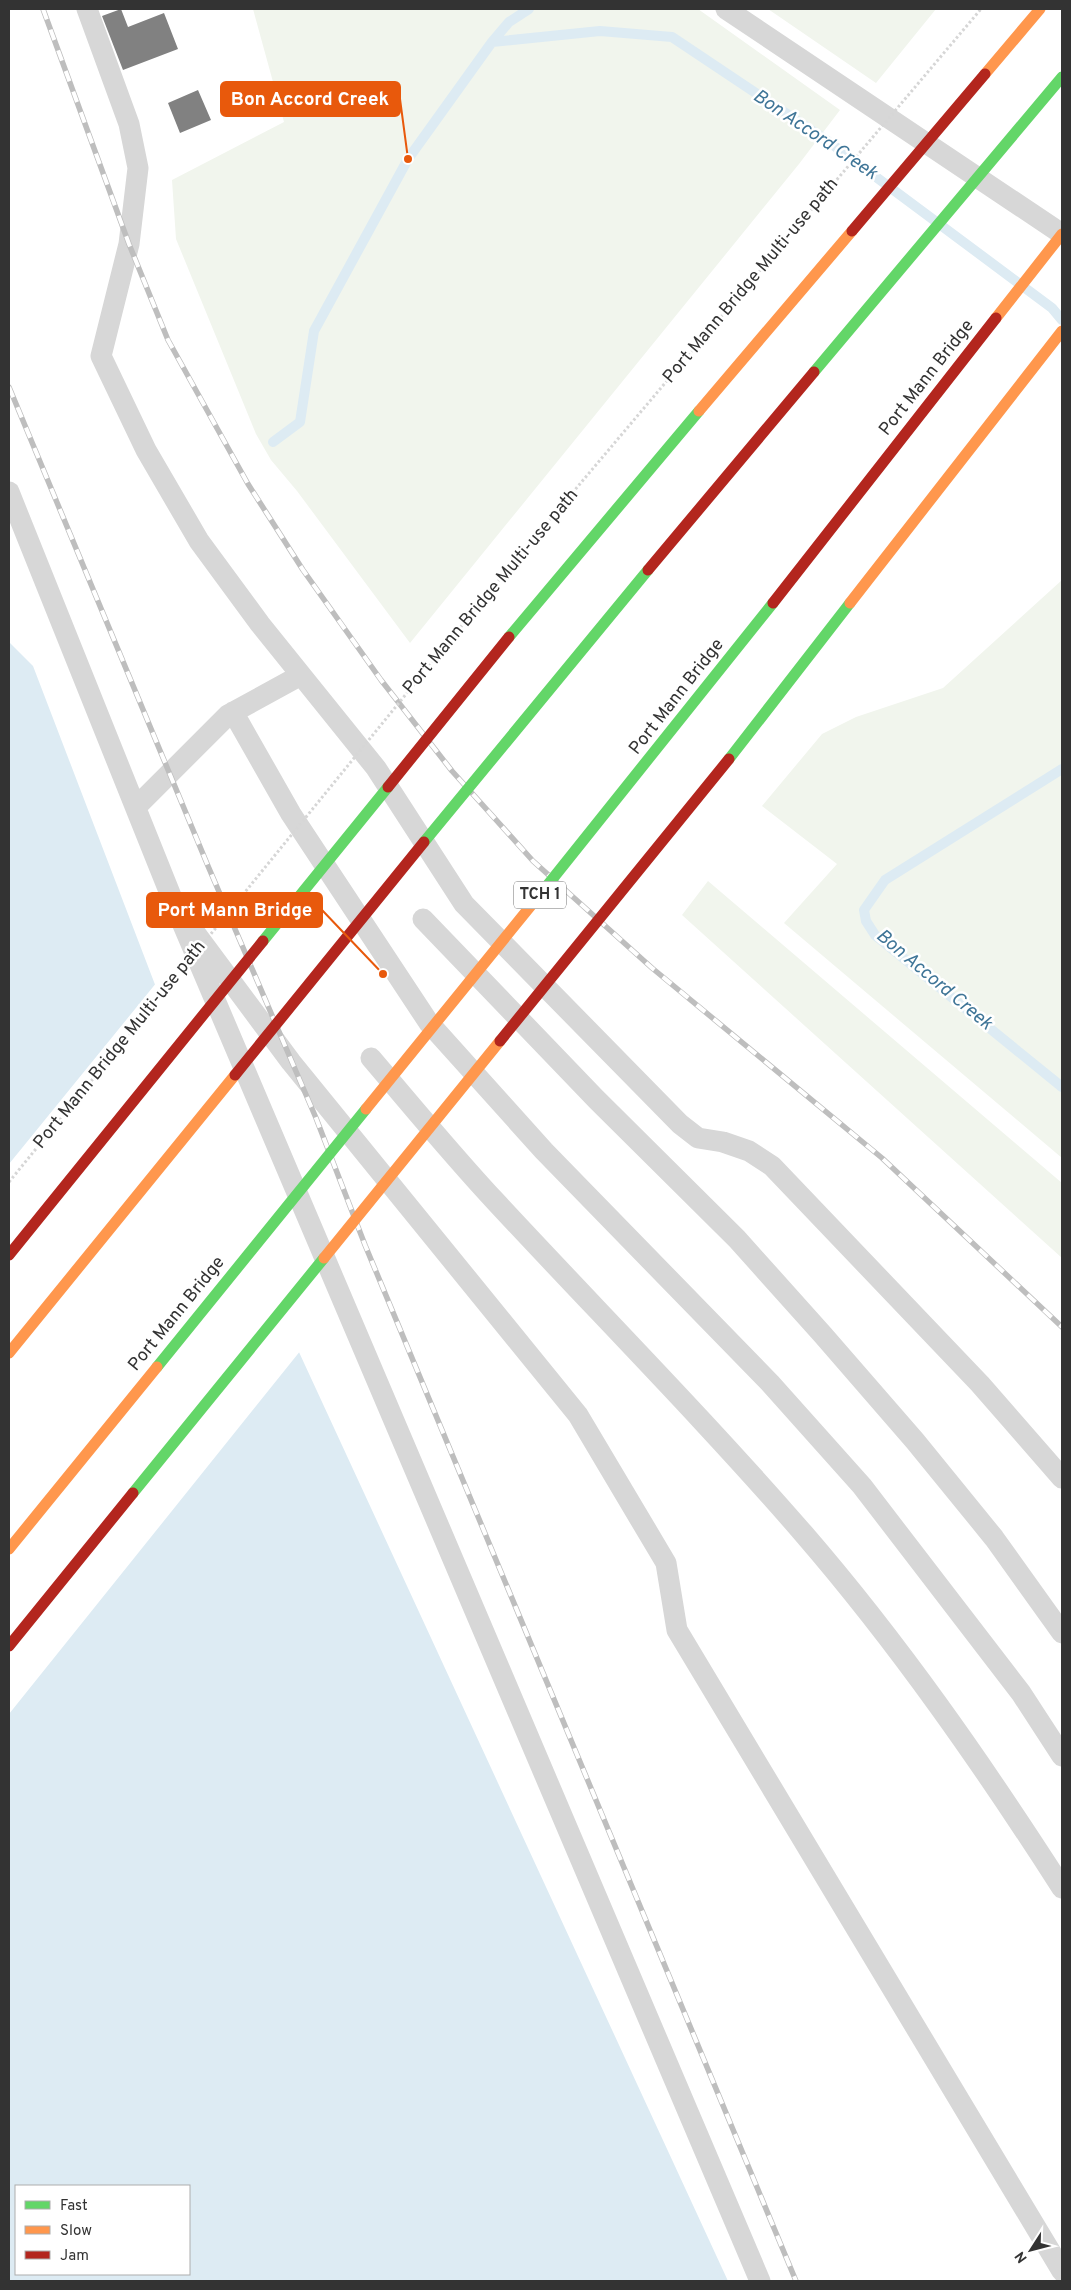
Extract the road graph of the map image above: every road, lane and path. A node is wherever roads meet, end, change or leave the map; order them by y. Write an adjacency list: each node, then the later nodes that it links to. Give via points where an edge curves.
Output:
1 (87, 9): 9 (lane, via 129,124 138,168 129,244 101,356 146,450 200,541)
2 (726, 9): 6 (lane)
3 (981, 9): 15 (path, Port Mann Bridge Multi-use path, bridge, via 503,575)
4 (1040, 9): 16 (highway, bridge, via 536,604)
5 (1062, 76): 17 (highway, bridge, via 585,645)
6 (1062, 234): 19 (highway, Port Mann Bridge / TCH 1, bridge, via 679,723)
7 (1062, 331): 21 (highway, bridge, via 726,762)
8 (9, 492): 11 (lane)
9 (301, 675): 10 (lane); 18 (lane, via 376,768 464,904 680,1124 698,1138 749,1151 772,1166 980,1384)
10 (233, 712): 11 (lane); 22 (lane, via 291,814 429,1023 544,1151 750,1362 862,1486 1021,1693)
11 (136, 808): 12 (lane)
12 (175, 906): 24 (lane, via 291,1062 578,1415 666,1563 677,1630); 25 (lane)
13 (422, 919): 20 (lane, via 737,1239 823,1334 988,1530)
14 (371, 1058): 23 (lane, via 494,1201 805,1534 880,1627 960,1735)
15 (9, 1182)
16 (9, 1255)
17 (9, 1353)
18 (1062, 1478)
19 (9, 1549)
20 (1062, 1633)
21 (9, 1646)
22 (1062, 1756)
23 (1062, 1888)
24 (1062, 2271)
25 (760, 2281)

